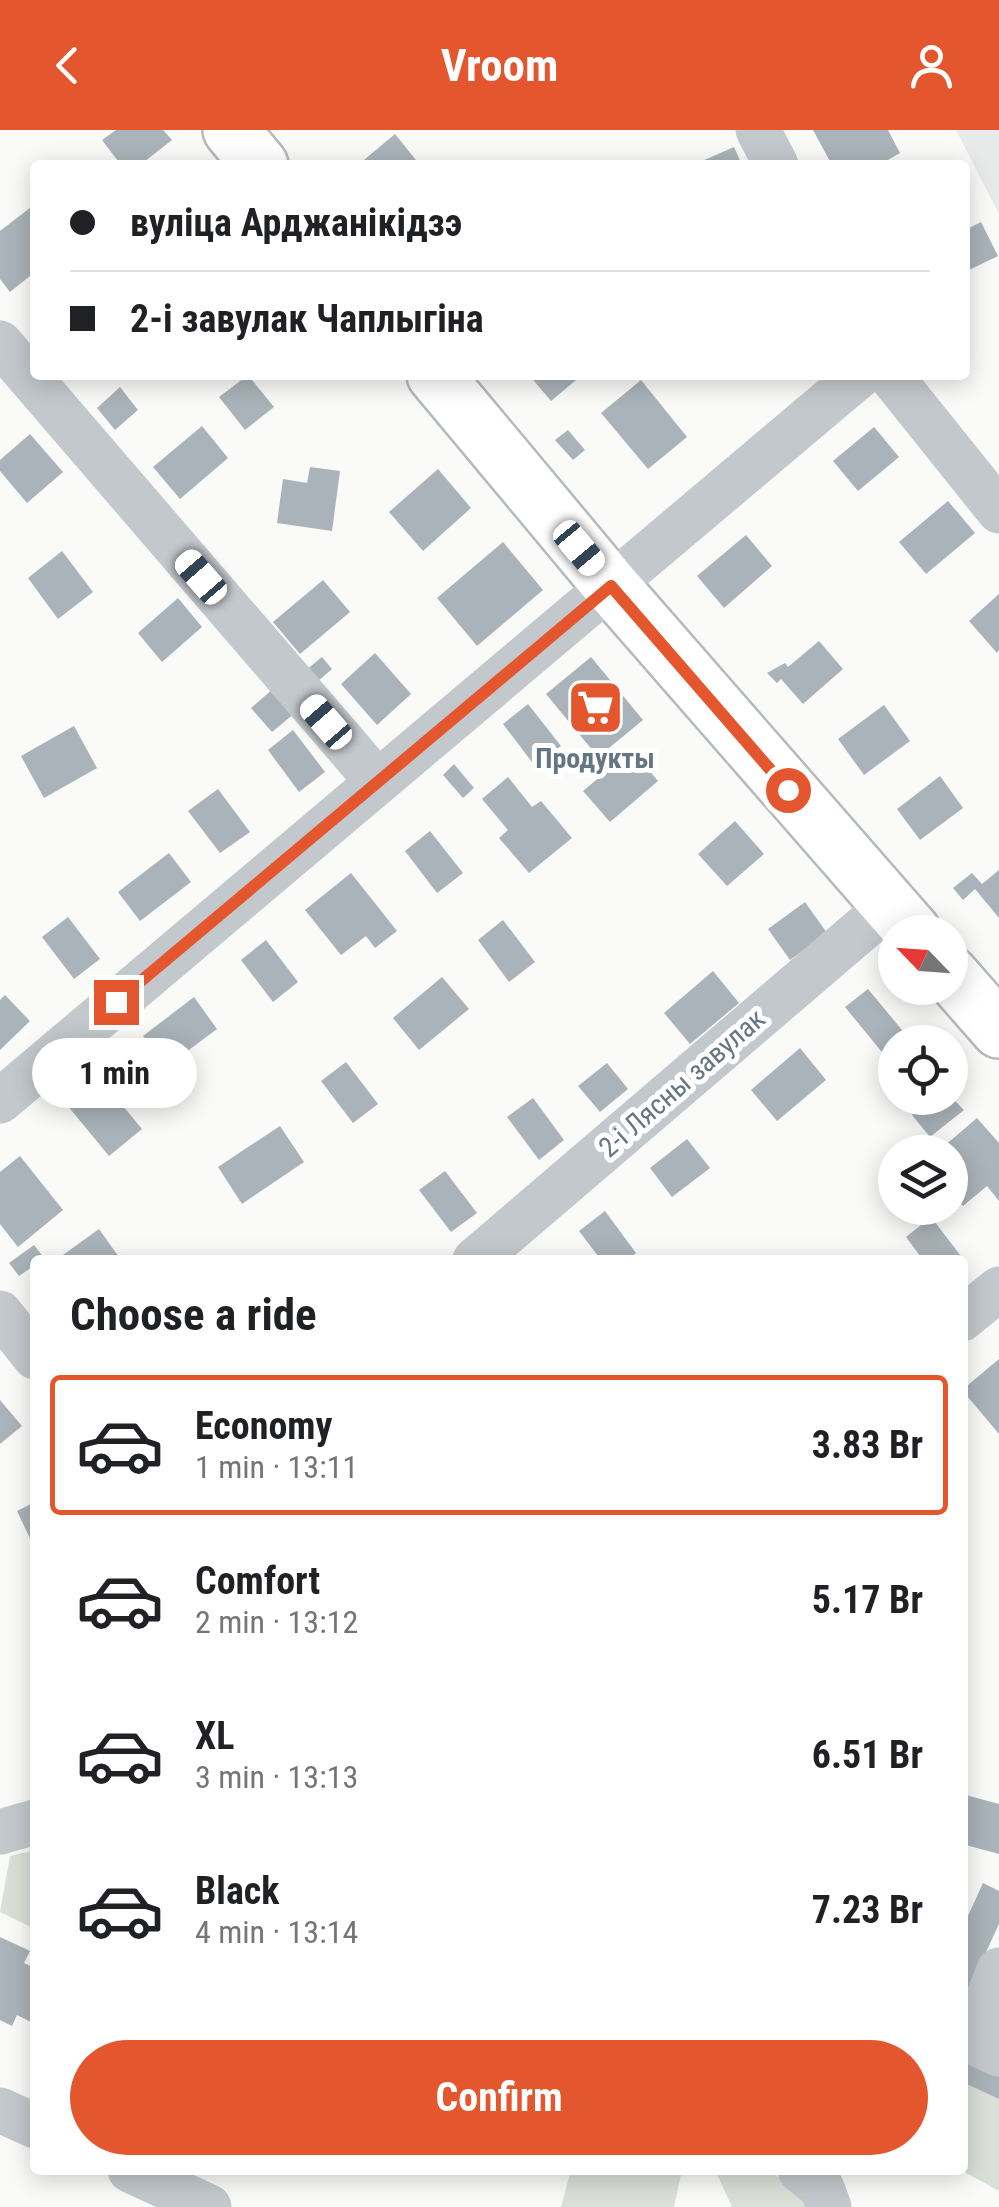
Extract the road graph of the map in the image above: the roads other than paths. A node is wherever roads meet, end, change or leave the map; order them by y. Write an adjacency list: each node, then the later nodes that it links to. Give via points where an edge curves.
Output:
1 (231, 130): 3 (main road)
2 (758, 130): 4 (street)
3 (256, 160)
4 (773, 160)
5 (0, 343): 6 (street)
6 (30, 378)
7 (32, 380): 13 (street)
8 (439, 380): 12 (main road)
9 (854, 380): 12 (street)
10 (894, 380): 11 (street)
11 (999, 511)
12 (611, 586): 13 (street); 14 (main road)
13 (376, 781): 18 (street)
14 (898, 915)
15 (878, 937): 19 (street, 2-і Лясны завулак)
16 (968, 995): 17 (main road)
17 (999, 1030)
18 (0, 1101)
19 (481, 1255)
20 (999, 1288): 22 (street)
21 (0, 1313): 23 (street)
22 (968, 1314)
23 (30, 1351)
24 (30, 1823): 25 (street)
25 (0, 1832)
26 (999, 1970): 27 (street, via 971,2042)
27 (999, 2054)
28 (0, 2110): 29 (street)
29 (30, 2124)
30 (141, 2175): 32 (street)
31 (806, 2175): 33 (street, via 822,2188)
32 (209, 2207)
33 (829, 2207)

